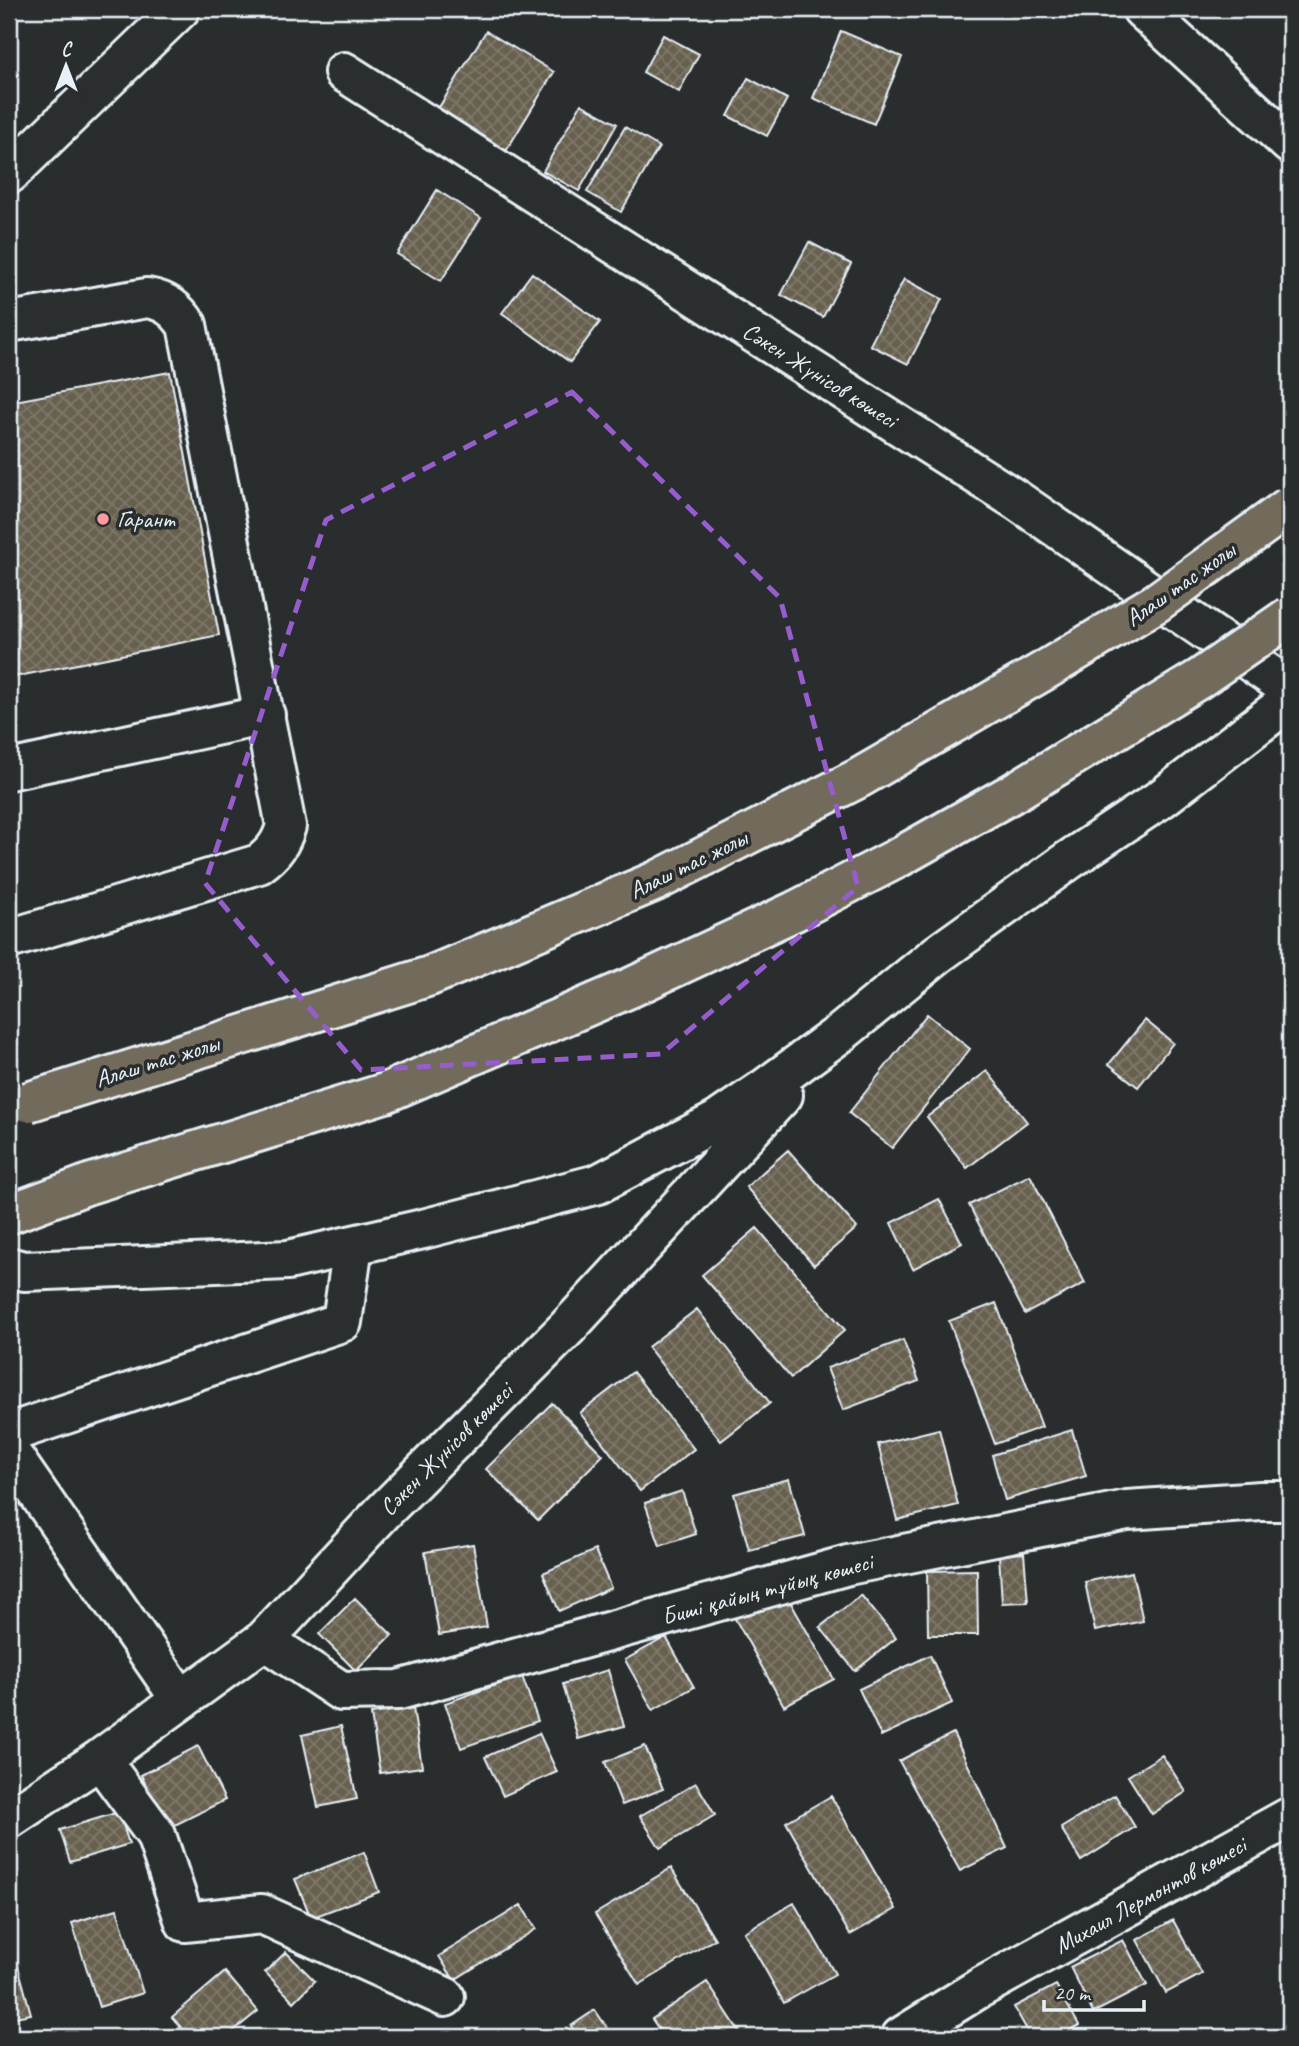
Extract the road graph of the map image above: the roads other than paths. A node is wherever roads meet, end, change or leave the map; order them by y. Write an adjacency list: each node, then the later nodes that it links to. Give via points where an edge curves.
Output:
1 (180, 9): 5 (street)
2 (1142, 9): 4 (street)
3 (344, 72): 9 (street, Сәкен Жүнісов көшесі, via 1018,501)
4 (1290, 144)
5 (9, 174)
6 (9, 322): 11 (street, via 147,298 161,300 187,325)
7 (1290, 506): 15 (main road, Алаш тас жолы, bridge, via 1156,603 1047,669 859,778 656,881 430,976)
8 (1290, 616): 16 (main road, bridge, via 1199,679 1011,794 795,911 632,988 385,1093 89,1184)
9 (1290, 689)
10 (1290, 700): 14 (street, via 1162,798 938,954)
11 (265, 715): 12 (street); 13 (street, via 286,826 272,854 259,864)
12 (9, 770)
13 (9, 939)
14 (842, 1032): 17 (street, via 717,1121 598,1184); 22 (street, Сәкен Жүнісов көшесі, via 567,1328 382,1513)
15 (19, 1105)
16 (9, 1214)
17 (352, 1245): 18 (street, via 288,1260 24,1271); 19 (street, via 342,1322)
18 (9, 1267)
19 (9, 1433)
20 (9, 1451): 23 (street)
21 (1290, 1501): 22 (street, Биші қайың тұйық көшесі, via 1127,1510 848,1565 399,1690 341,1691)
22 (264, 1640): 23 (street, Сәкен Жүнісов көшесі)
23 (181, 1700): 24 (street, Сәкен Жүнісов көшесі)
24 (100, 1759): 26 (street, Сәкен Жүнісов көшесі); 27 (street, via 156,1835 186,1922 262,1913)
25 (1290, 1817): 28 (street, Михаил Лермонтов көшесі, via 978,1989)
26 (9, 1819)
27 (445, 1997)
28 (901, 2037)

